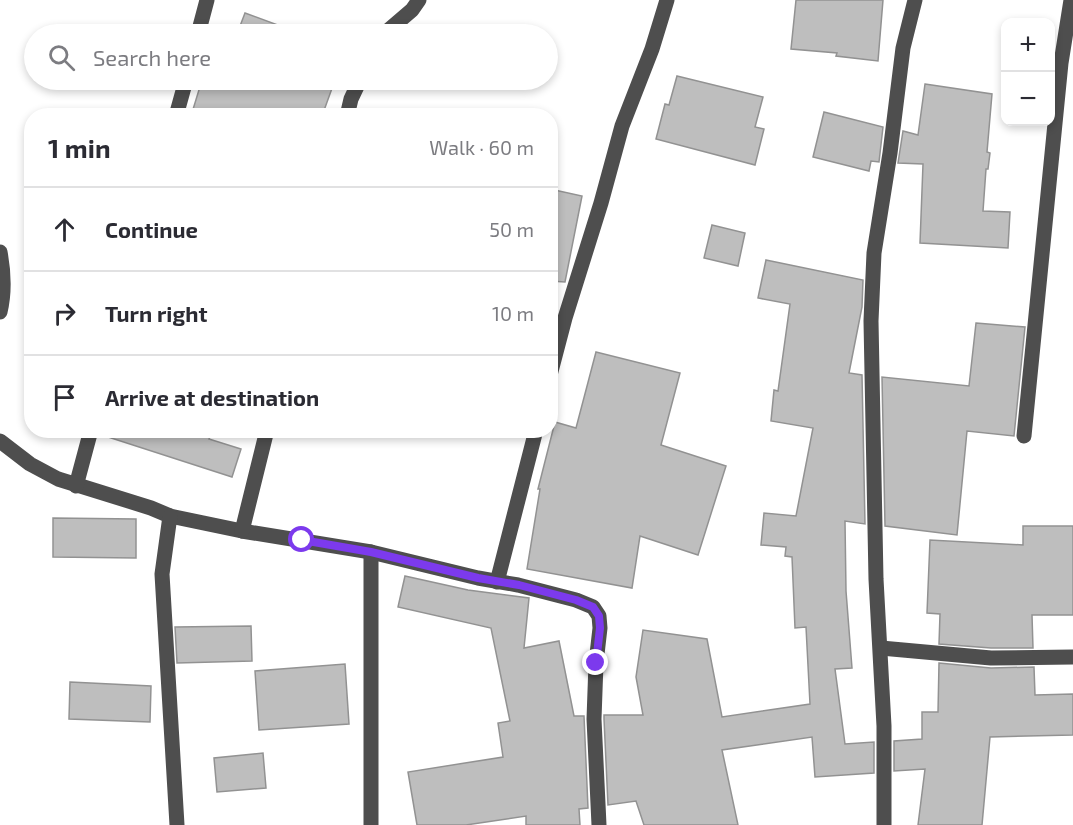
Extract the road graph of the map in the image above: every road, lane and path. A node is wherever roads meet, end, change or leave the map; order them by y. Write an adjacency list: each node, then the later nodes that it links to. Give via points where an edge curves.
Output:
1 (207, 0): 6 (street)
2 (419, 0): 7 (street)
3 (667, 0): 14 (street, via 622,126)
4 (915, 0): 25 (street, via 903,48 874,265 871,321)
5 (1071, 0): 15 (street, via 1061,63)
6 (201, 24)
7 (396, 24)
8 (183, 90): 10 (street)
9 (355, 90): 11 (street)
10 (178, 108)
11 (349, 108)
12 (0, 252): 13 (street, via 5,293)
13 (0, 312)
14 (558, 345)
15 (1024, 436)
16 (89, 438): 20 (street)
17 (265, 438): 22 (street)
18 (534, 438): 24 (street)
19 (0, 441): 20 (street, via 30,464)
20 (76, 486): 21 (street)
21 (170, 516): 22 (street); 27 (street, via 162,574)
22 (242, 531): 23 (street)
23 (371, 552): 24 (street); 28 (street)
24 (497, 582): 29 (street, via 576,600 593,607 599,616 594,719)
25 (881, 648): 26 (street, via 991,658); 30 (street)
26 (1073, 657)
27 (177, 825)
28 (371, 825)
29 (599, 825)
30 (884, 825)

